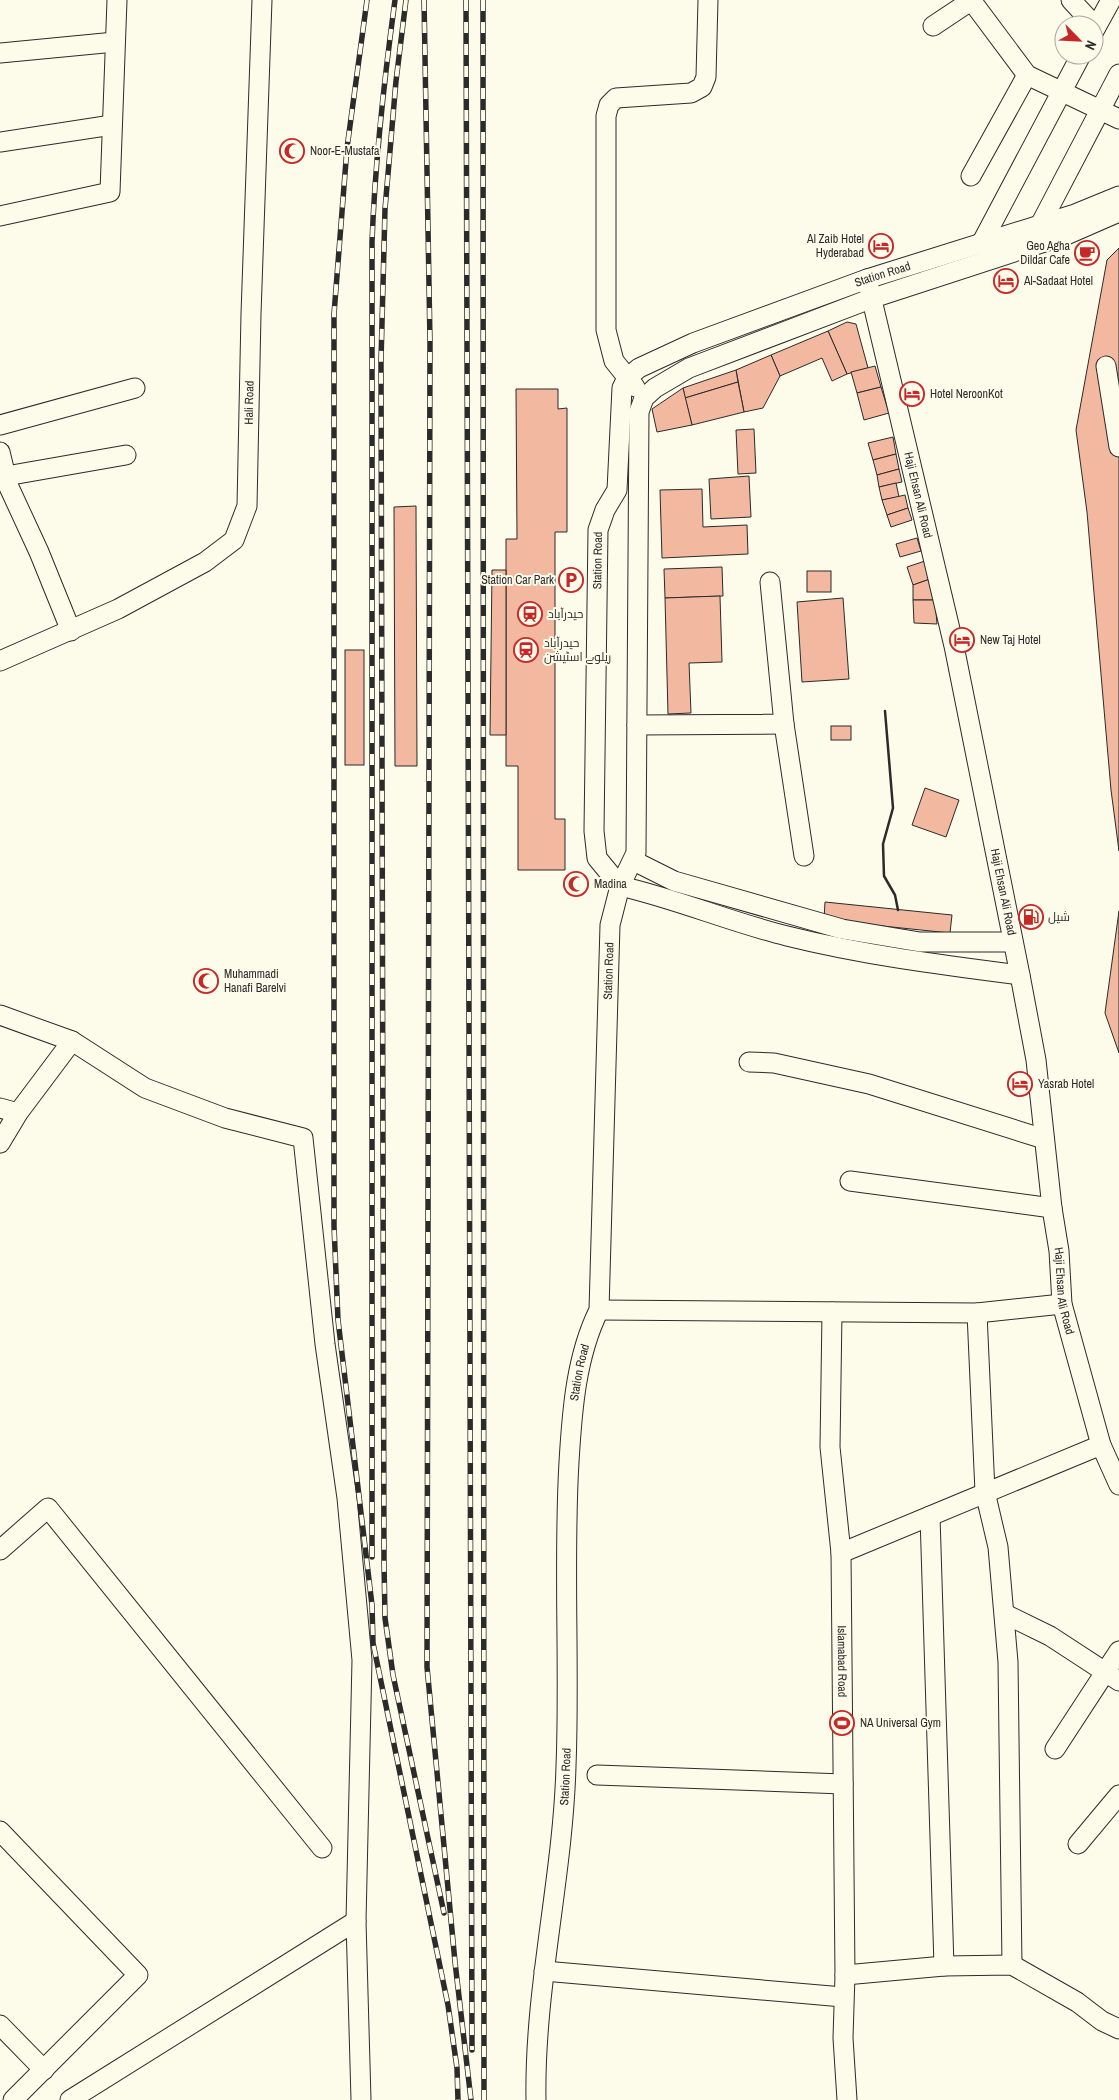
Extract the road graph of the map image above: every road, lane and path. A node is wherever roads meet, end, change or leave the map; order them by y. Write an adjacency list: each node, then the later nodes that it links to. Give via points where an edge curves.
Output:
1 (117, 0): 10 (street)
2 (262, 0): 38 (street, Hali Road, via 251,304 248,506 234,540 205,562)
3 (708, 0): 29 (street, via 706,77 702,87 691,93 616,98 609,104 606,116 606,330 614,361)
4 (972, 0): 9 (street); 14 (street)
5 (1072, 0): 7 (street)
6 (1111, 0): 8 (street)
7 (1084, 15)
8 (1103, 15)
9 (933, 26)
10 (115, 42): 11 (street); 18 (street)
11 (0, 53)
12 (1077, 65): 15 (street)
13 (1119, 74): 16 (street)
14 (1027, 75): 15 (street); 20 (street)
15 (1062, 92): 16 (street); 25 (street)
16 (1100, 110): 17 (street); 24 (street)
17 (1119, 119)
18 (112, 125): 19 (street); 23 (street, via 110,192)
19 (0, 142)
20 (971, 176)
21 (1119, 196): 24 (street, Station Road)
22 (1119, 212): 27 (street, Station Road, via 1066,235)
23 (0, 216)
24 (1040, 225): 25 (street, Station Road)
25 (981, 244): 26 (street, Station Road)
26 (867, 279): 27 (street, Haji Ehsan Ali Road); 29 (street, Station Road, via 662,356)
27 (870, 299): 31 (street, Station Road, via 689,368 663,382); 45 (street, Haji Ehsan Ali Road, via 954,646)
28 (1106, 366): 33 (street)
29 (627, 378): 31 (street); 44 (street, Station Road, via 620,405 617,490 598,530 594,831 596,858)
30 (135, 388): 32 (street)
31 (644, 398): 41 (street, via 638,412)
32 (0, 425)
33 (1119, 447)
34 (0, 452): 36 (street)
35 (126, 455): 36 (street)
36 (6, 476): 38 (street)
37 (770, 582): 40 (street)
38 (71, 631): 39 (street, Hali Road)
39 (0, 660)
40 (784, 724): 41 (street); 42 (street)
41 (637, 725): 43 (street)
42 (804, 856)
43 (634, 861): 44 (street); 45 (street, via 674,881 842,929 920,942)
44 (620, 886): 46 (street, via 662,895 706,912 788,936 913,961); 56 (street, Station Road, via 610,925)
45 (1013, 942): 46 (street, Haji Ehsan Ali Road)
46 (1020, 975): 51 (street, Haji Ehsan Ali Road, via 1036,1060)
47 (0, 1015): 48 (street)
48 (72, 1041): 50 (street); 75 (street, via 145,1088 225,1118 303,1138 325,1344 347,1498 362,1660)
49 (749, 1062): 51 (street, via 774,1063 869,1084)
50 (9, 1110): 52 (street)
51 (1044, 1139): 54 (street, Haji Ehsan Ali Road)
52 (0, 1143)
53 (850, 1181): 54 (street)
54 (1052, 1208): 55 (street, Haji Ehsan Ali Road, via 1060,1251)
55 (1062, 1304): 58 (street); 59 (street, Haji Ehsan Ali Road)
56 (599, 1310): 57 (street); 78 (street, Station Road, via 587,1334 572,1416 566,1503 566,1766)
57 (832, 1312): 58 (street); 64 (street, Islamabad Road, via 830,1447)
58 (976, 1313): 61 (street)
59 (1101, 1445): 60 (street, Haji Ehsan Ali Road); 61 (street)
60 (1119, 1485)
61 (985, 1492): 62 (street); 65 (street, via 998,1548)
62 (930, 1516): 64 (street); 77 (street)
63 (0, 1550): 74 (street, via 48,1508)
64 (840, 1553): 70 (street, Islamabad Road)
65 (1005, 1614): 67 (street, via 1050,1636); 76 (street)
66 (1119, 1651): 67 (street)
67 (1112, 1677): 68 (street)
68 (1055, 1748)
69 (597, 1775): 70 (street)
70 (843, 1784): 79 (street, Islamabad Road)
71 (1119, 1794): 73 (street)
72 (0, 1832): 83 (street, via 138,1975)
73 (1078, 1844)
74 (322, 1848)
75 (356, 1921): 85 (street); 86 (street)
76 (1012, 1965): 77 (street); 82 (street)
77 (944, 1966): 79 (street)
78 (544, 1971): 80 (street); 87 (street, Station Road)
79 (845, 1975): 80 (street, Islamabad Road)
80 (843, 1997): 88 (street, Islamabad Road)
81 (0, 2026): 83 (street)
82 (1119, 2029)
83 (44, 2070): 84 (street)
84 (13, 2100)
85 (70, 2100)
86 (361, 2100)
87 (536, 2100)
88 (847, 2100)

